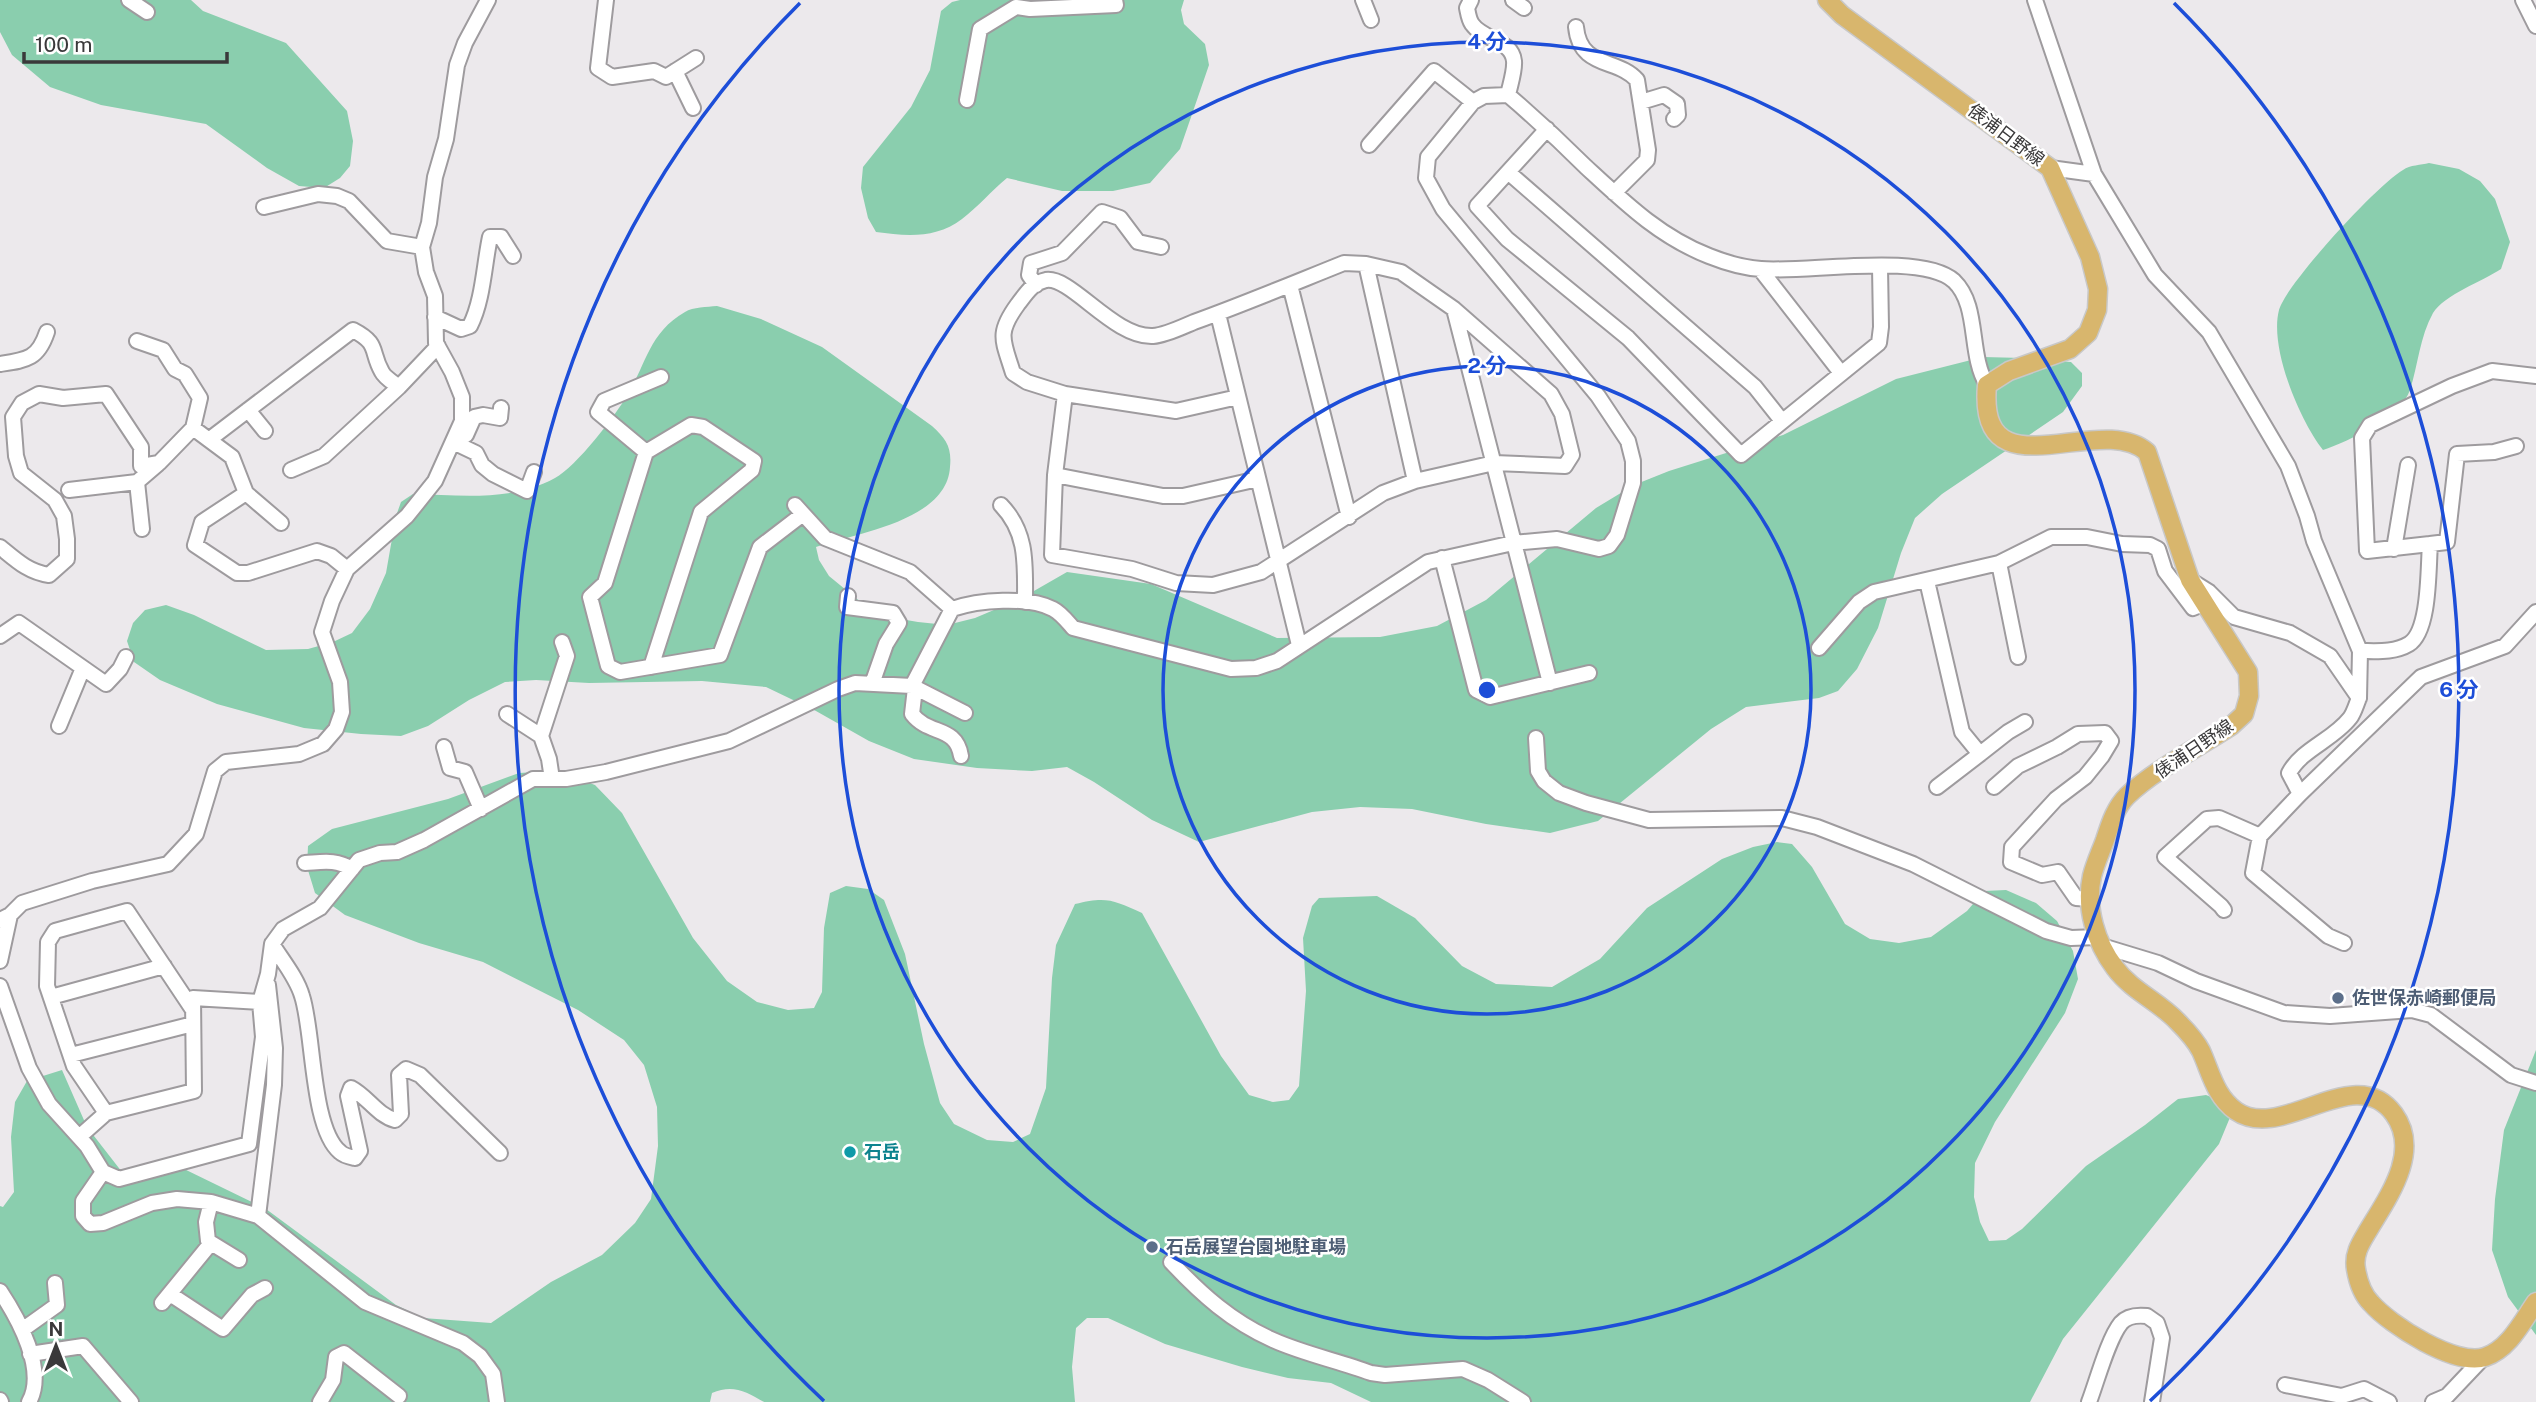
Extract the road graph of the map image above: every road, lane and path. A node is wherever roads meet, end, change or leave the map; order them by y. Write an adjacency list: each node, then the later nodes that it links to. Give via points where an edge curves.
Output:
1 (129, 0): 10 (street)
2 (488, 0): 29 (street, via 457,65)
3 (606, 0): 15 (street, via 598,68 612,78 654,71 666,77)
4 (1115, 0): 17 (street, via 1116,5 1016,7 980,29)
5 (1363, 0): 11 (street)
6 (1471, 0): 16 (street, via 1467,8 1472,24 1512,55)
7 (1827, 0): 24 (main road, 俵浦日野線)
8 (2035, 0): 26 (street)
9 (2523, 0): 12 (street)
10 (147, 12)
11 (1370, 20)
12 (2536, 26)
13 (1576, 27): 19 (street, via 1583,47 1600,62 1631,73)
14 (696, 58): 15 (street)
15 (675, 71): 20 (street)
16 (1508, 95): 18 (street, via 1484,96); 22 (street)
17 (967, 100)
18 (1473, 102): 23 (street, via 1434,71); 75 (street, via 1428,156 1426,178 1432,194 1598,396 1628,441 1633,461 1627,508 1609,546 1558,539)
19 (1641, 102): 21 (street, via 1664,94 1677,104); 27 (street, via 1639,131 1648,150 1647,160)
20 (693, 108)
21 (1674, 120)
22 (1547, 129): 25 (street); 27 (street)
23 (1369, 145)
24 (2050, 168): 26 (street); 47 (main road, 俵浦日野線, via 2090,257 2098,289 2097,310 2088,333 2070,349 2009,371)
25 (1508, 172): 53 (street, via 1755,387); 53 (street, via 1477,206 1507,239 1628,338 1741,455)
26 (2094, 174): 94 (street, via 2155,275 2209,332 2288,466)
27 (1614, 193): 34 (street, via 1675,242 1712,258)
28 (264, 207): 29 (street, via 318,194 337,197 349,201 387,241)
29 (422, 247): 39 (street, via 435,296)
30 (1161, 247): 35 (street, via 1138,242 1120,218 1102,212 1062,253 1031,263 1029,275)
31 (513, 256): 39 (street, via 501,237 490,237 470,326 461,329)
32 (1366, 264): 36 (street, via 1344,263); 37 (street, via 1401,272); 67 (street)
33 (1880, 267): 34 (street); 44 (street, via 1879,343); 47 (street, via 1932,269 1953,281 1966,298 1979,373)
34 (1760, 269): 44 (street)
35 (1036, 285): 38 (street, via 1047,280 1060,283 1131,332 1153,336); 49 (street, via 1005,321 1003,339 1013,373)
36 (1290, 285): 38 (street); 72 (street)
37 (1454, 309): 61 (street); 61 (street, via 1551,394 1562,415 1572,455 1565,466)
38 (1217, 314): 50 (street)
39 (435, 317): 42 (street)
40 (47, 332): 43 (street, via 34,356)
41 (137, 341): 54 (street, via 163,350 175,369 185,374 200,398)
42 (438, 346): 48 (street); 57 (street, via 462,397)
43 (0, 364)
44 (1841, 373): 53 (street)
45 (653, 376): 59 (street, via 604,401 598,412)
46 (2536, 376): 78 (street, via 2493,371 2370,425 2362,438 2367,551)
47 (1987, 385): 83 (main road, 俵浦日野線, via 1987,420 1995,435 2008,443 2119,441 2137,444 2147,452)
48 (399, 387): 52 (street, via 382,373 366,336 353,330); 63 (street, via 324,456)
49 (1065, 394): 50 (street, via 1176,411); 65 (street)
50 (1238, 397): 66 (street)
51 (501, 408): 57 (street, via 500,418 474,417)
52 (248, 410): 55 (street); 56 (street)
53 (1782, 421)
54 (193, 428): 56 (street); 60 (street)
55 (265, 431)
56 (210, 439): 70 (street, via 232,457)
57 (457, 444): 64 (street, via 475,453 493,474 527,491); 82 (street, via 407,516)
58 (2516, 446): 76 (street, via 2457,454 2447,542)
59 (646, 452): 98 (street, via 606,583 590,597 608,666 620,672); 98 (street, via 691,425 703,427 754,461 752,470 701,512)
60 (159, 463): 68 (street); 77 (street, via 141,466 141,447 106,394 63,398 38,394 22,403 13,417 16,456 21,473 55,500 64,516 67,559 48,575 36,573)
61 (1494, 463): 67 (street); 75 (street)
62 (2408, 466): 78 (street)
63 (291, 470)
64 (534, 472)
65 (1055, 475): 66 (street, via 1163,496 1183,496); 80 (street, via 1052,555 1132,569 1176,583 1213,585 1261,572)
66 (1258, 479): 80 (street)
67 (1415, 481): 72 (street, via 1383,493)
68 (136, 482): 69 (street); 74 (street)
69 (69, 490)
70 (246, 493): 73 (street); 82 (street, via 219,503 202,522 195,545 237,573 317,551)
71 (1001, 505): 85 (street, via 1012,517 1026,553)
72 (1349, 517): 80 (street)
73 (281, 523)
74 (142, 529)
75 (1513, 543): 79 (street); 100 (street)
76 (2430, 544): 78 (street); 94 (street, via 2424,621 2410,644 2389,651)
77 (0, 547)
78 (2395, 549)
79 (1442, 558): 92 (street, via 1428,562); 100 (street, via 1476,690 1490,697)
80 (1279, 560): 92 (street)
81 (1999, 563): 84 (street); 86 (street, via 2051,537 2150,545 2158,549 2165,571 2193,608); 96 (street)
82 (347, 569): 123 (street, via 322,632 340,682 342,712 336,729 323,744 299,754 226,762 215,771 196,834 168,864 22,903)
83 (2190, 580): 86 (main road, 俵浦日野線); 103 (street, via 2234,617 2290,633 2330,656)
84 (1927, 581): 93 (street, via 1874,592 1859,602); 111 (street, via 1962,732)
85 (1025, 602): 88 (street); 92 (street, via 1056,610 1073,628 1231,669 1277,661)
86 (2205, 603): 121 (main road, 俵浦日野線, via 2248,672 2244,714 2125,797 2112,819 2092,877)
87 (846, 607): 101 (street, via 893,613 899,623)
88 (952, 609): 98 (street, via 909,572 825,538 799,509 760,547 720,655); 102 (street)
89 (2536, 612): 116 (street, via 2505,646 2421,677)
90 (0, 636): 97 (street, via 19,623)
91 (562, 642): 108 (street, via 567,656)
92 (1299, 645)
93 (1819, 648)
94 (2360, 651): 103 (street)
95 (126, 657): 97 (street, via 106,684)
96 (2018, 657)
97 (83, 667): 107 (street)
98 (651, 667)
99 (1589, 673): 100 (street)
100 (1549, 683)
101 (872, 684): 102 (street); 113 (street, via 838,689 729,740 606,772)
102 (914, 687): 104 (street); 112 (street, via 912,714 919,723 957,740)
103 (2359, 698): 116 (street, via 2351,716 2334,734 2294,764 2289,773)
104 (965, 713)
105 (507, 714): 108 (street)
106 (2025, 722): 111 (street)
107 (58, 726)
108 (541, 736): 113 (street)
109 (1536, 738): 124 (street, via 1538,771 1544,781 1559,793 1586,803 1649,820 1782,818 1817,827 1913,864 2046,931)
110 (444, 747): 117 (street, via 450,768 465,772)
111 (1980, 754): 114 (street)
112 (961, 756)
113 (552, 779): 117 (street, via 533,779)
114 (1937, 787)
115 (1994, 788): 121 (street, via 2018,766 2078,734 2105,733 2111,740 2085,777 2056,799 2012,847 2011,862 2042,875 2058,872 2076,898)
116 (2300, 794): 118 (street)
117 (481, 808): 120 (street, via 397,852 359,860)
118 (2260, 836): 122 (street, via 2219,818 2207,819 2165,857); 125 (street, via 2253,873 2328,936)
119 (305, 863): 120 (street, via 331,861)
120 (352, 869): 126 (street, via 320,908 284,929)
121 (2091, 899): 124 (main road, 俵浦日野線)
122 (2224, 911)
123 (3, 918): 127 (street)
124 (2100, 942): 135 (street, via 2284,1013 2330,1016 2412,1010 2431,1015 2511,1075); 151 (main road, 俵浦日野線, via 2134,989 2184,1029 2199,1048 2216,1090 2237,1112 2261,1120 2355,1095 2378,1100 2394,1114 2405,1135 2404,1159 2357,1250 2355,1265 2363,1293 2398,1327 2456,1357)
125 (2344, 943)
126 (272, 944): 129 (street); 138 (street, via 302,994 312,1071 329,1135 343,1155 355,1158 360,1151 348,1096 351,1088 384,1117 395,1119 401,1114 399,1075 406,1069 420,1075)
127 (0, 961)
128 (164, 966): 131 (street); 131 (street, via 127,911 55,931 48,942); 133 (street)
129 (267, 975): 132 (street); 141 (street, via 274,1085)
130 (0, 986): 137 (street, via 29,1068 50,1104)
131 (51, 997): 134 (street)
132 (260, 1002): 133 (street, via 193,999); 139 (street, via 263,1037 249,1144 119,1179)
133 (193, 1017): 134 (street); 136 (street, via 194,1091)
134 (71, 1055): 136 (street)
135 (2536, 1083)
136 (106, 1113): 137 (street)
137 (79, 1137): 139 (street)
138 (499, 1153)
139 (103, 1172): 140 (street, via 83,1201 83,1216 90,1224 152,1203 177,1199)
140 (211, 1202): 141 (street); 142 (street, via 206,1222)
141 (258, 1216): 158 (street, via 365,1302 463,1343 480,1356 492,1374)
142 (211, 1243): 143 (street); 146 (street, via 166,1298 223,1329 252,1295)
143 (239, 1260)
144 (1171, 1262): 159 (street, via 1224,1313 1273,1340 1371,1373 1463,1369)
145 (55, 1283): 149 (street, via 57,1305)
146 (265, 1288)
147 (0, 1291): 149 (street)
148 (2536, 1302): 151 (main road, via 2508,1342)
149 (22, 1330): 150 (street)
150 (30, 1354): 155 (street, via 36,1387); 156 (street, via 82,1346)
151 (2482, 1359): 163 (street, via 2447,1396)
152 (2285, 1385): 154 (street)
153 (399, 1396): 157 (street, via 344,1353 336,1357 333,1380)
154 (2340, 1399): 162 (street, via 2364,1389)
155 (29, 1402)
156 (131, 1402)
157 (320, 1402)
158 (497, 1402)
159 (1523, 1402)
160 (2088, 1402): 161 (street, via 2122,1322 2147,1315 2161,1329 2162,1338)
161 (2152, 1402)
162 (2389, 1402)
163 (2433, 1402)

